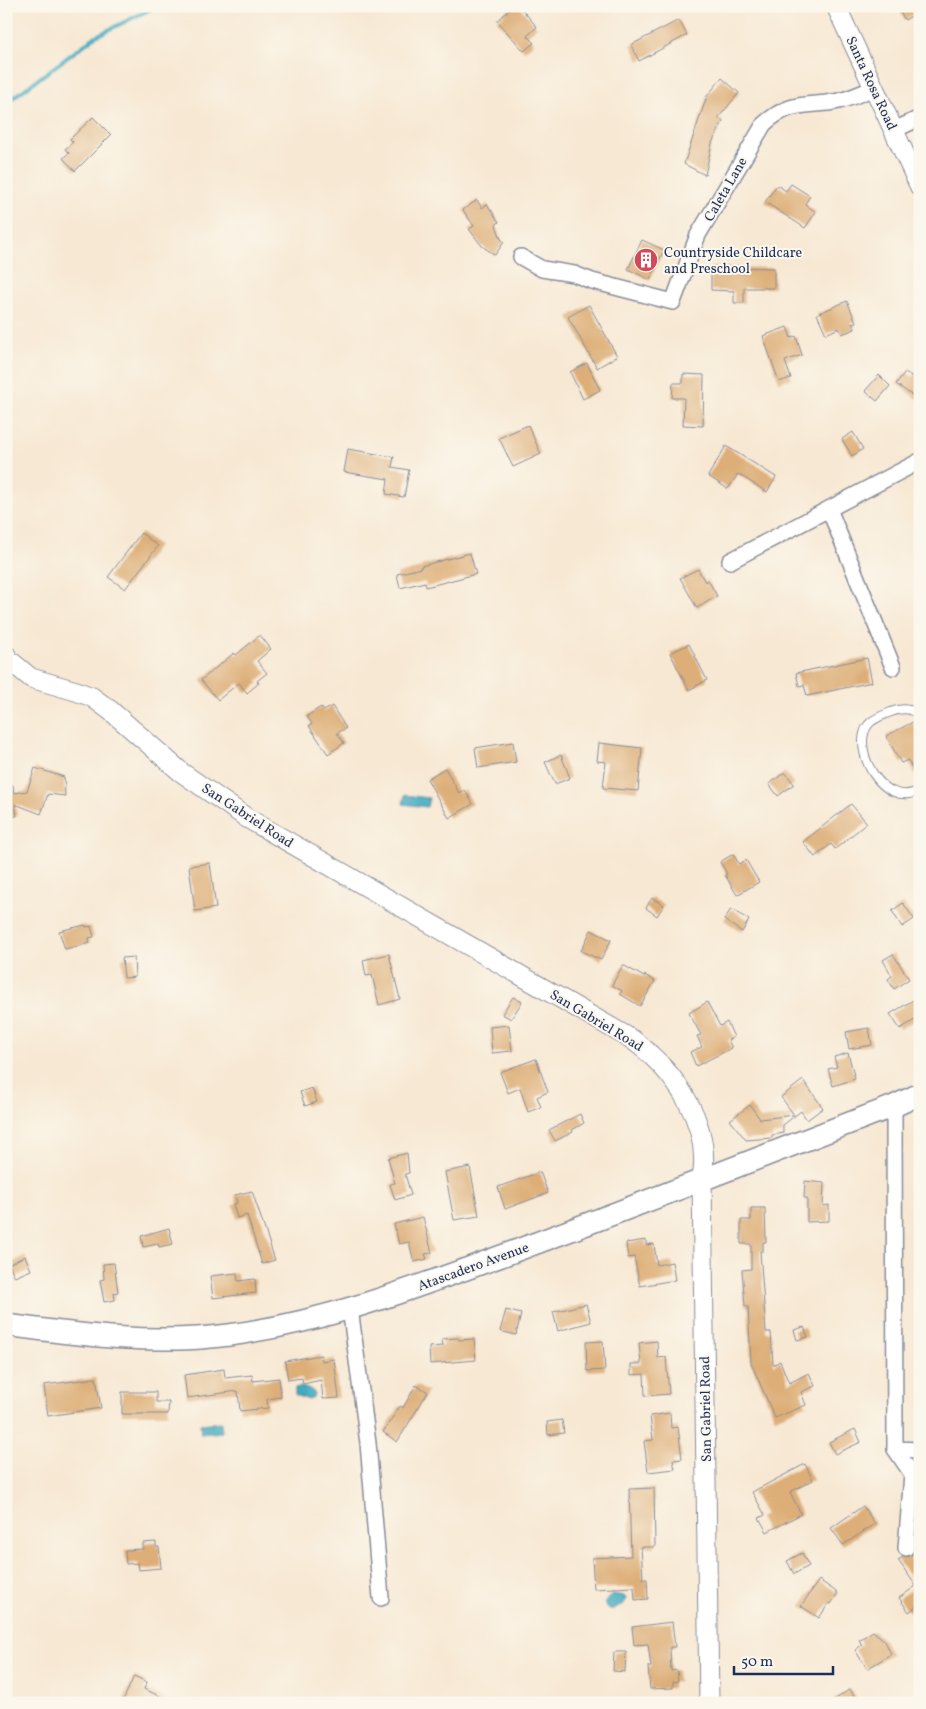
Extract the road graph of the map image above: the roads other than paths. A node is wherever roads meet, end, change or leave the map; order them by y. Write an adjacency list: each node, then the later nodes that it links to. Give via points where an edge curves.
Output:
1 (836, 6): 2 (street, Santa Rosa Road)
2 (874, 88): 4 (street, Santa Rosa Road); 6 (street, Caleta Lane, via 847,100 799,104 775,114 764,124 698,235 674,302 592,282 574,274 542,269)
3 (920, 118): 4 (street)
4 (894, 130): 5 (street, Santa Rosa Road)
5 (920, 186)
6 (521, 257)
7 (920, 461): 8 (street)
8 (829, 509): 9 (street); 11 (street)
9 (730, 561)
10 (6, 655): 16 (street, San Gabriel Road, via 31,678 92,697 181,772 247,818 633,1040 666,1070 691,1108 701,1136 705,1162)
11 (893, 667)
12 (920, 716): 13 (lane, via 907,709 875,719 868,725 863,745 868,766 881,784 901,795 912,795)
13 (920, 790)
14 (920, 1094): 15 (main road, Atascadero Avenue)
15 (894, 1106): 16 (main road, Atascadero Avenue); 19 (street)
16 (702, 1179): 17 (main road, Atascadero Avenue, via 414,1288); 23 (street, San Gabriel Road)
17 (350, 1308): 18 (main road, Atascadero Avenue, via 278,1327 178,1339 128,1339); 22 (street, via 368,1443)
18 (6, 1325)
19 (895, 1449): 20 (street); 21 (street, via 912,1474)
20 (920, 1450)
21 (906, 1548)
22 (380, 1598)
23 (709, 1703)

